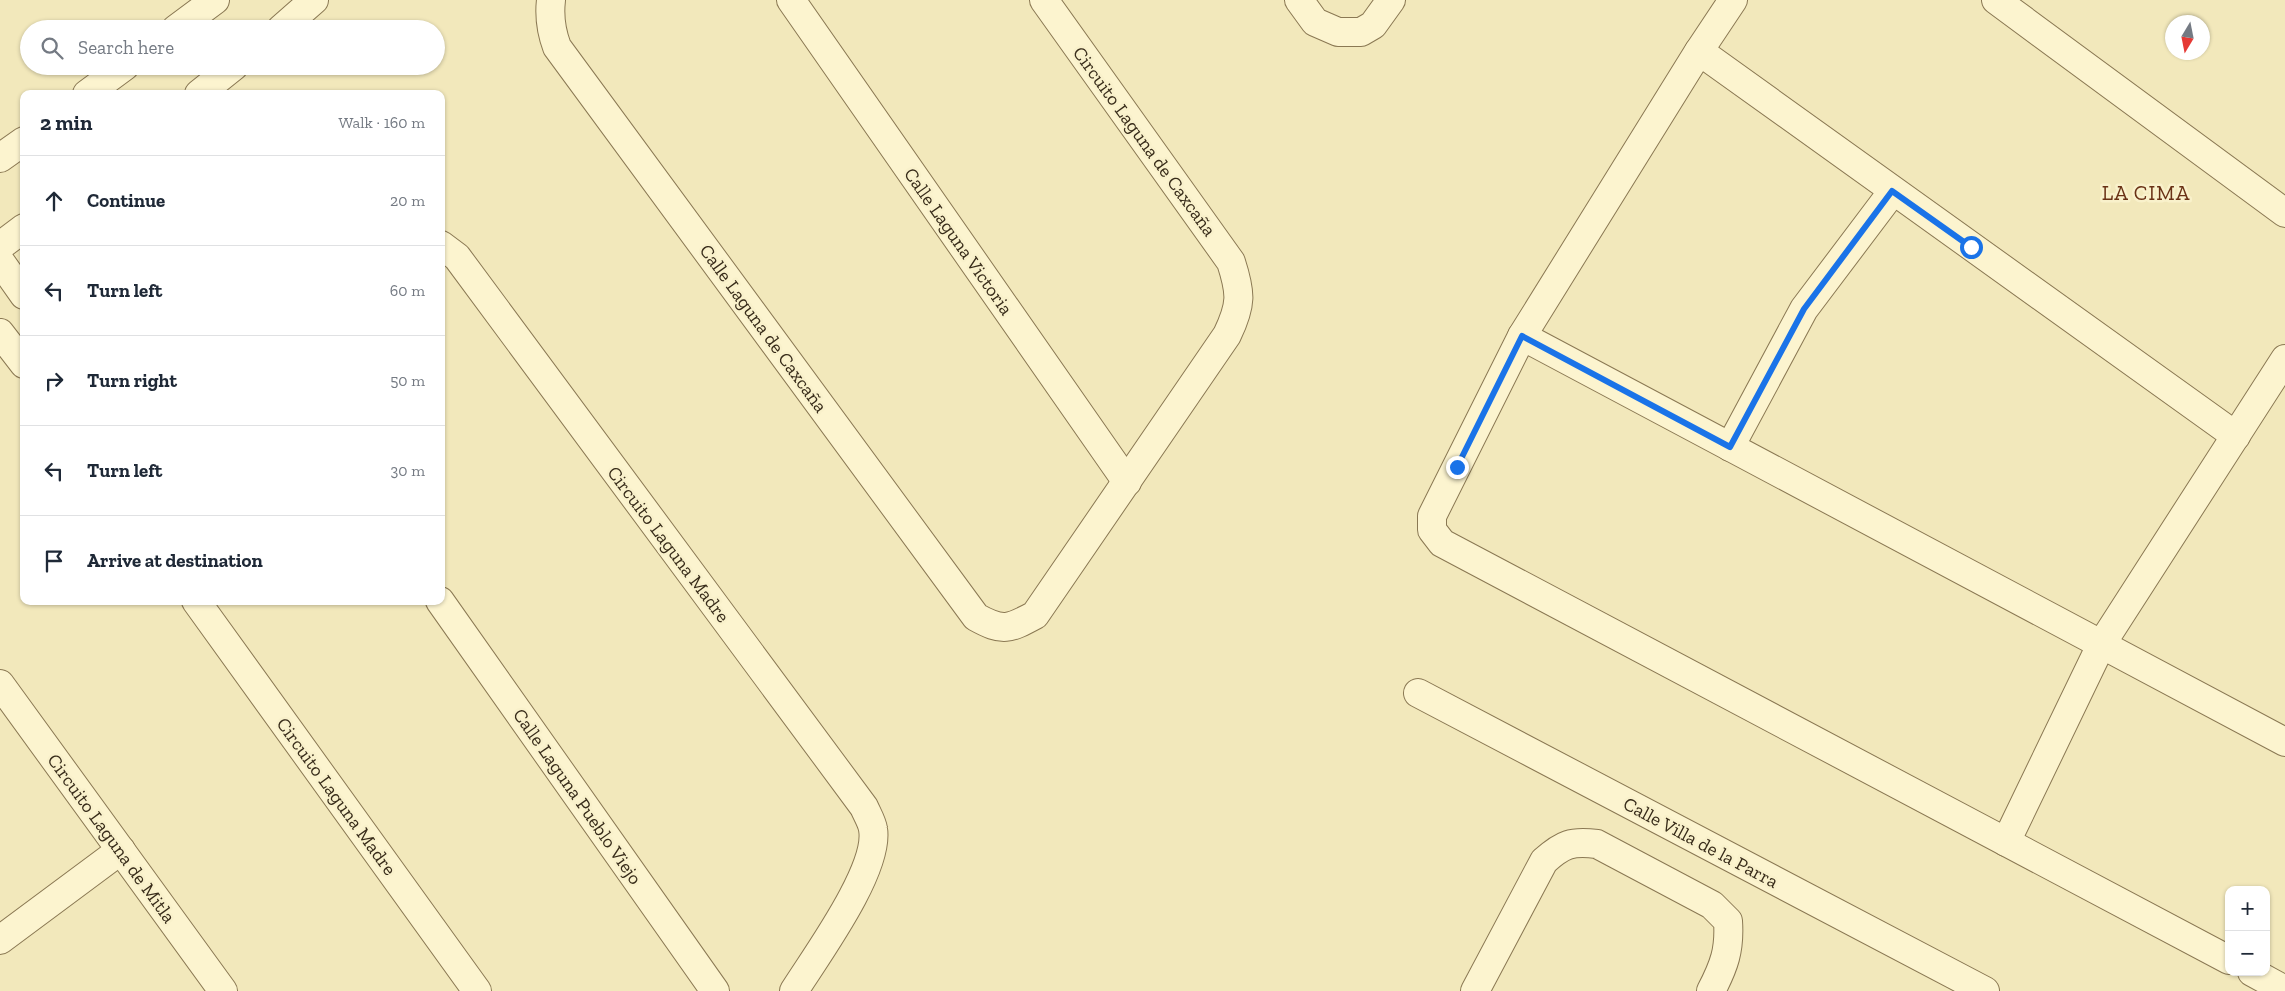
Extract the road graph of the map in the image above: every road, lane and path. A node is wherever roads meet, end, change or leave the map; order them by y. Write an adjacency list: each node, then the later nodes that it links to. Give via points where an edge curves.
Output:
1 (215, 0): 10 (street)
2 (314, 0): 11 (street)
3 (551, 0): 34 (street, Calle Laguna de Caxcaña, via 552,32 557,47 976,617 991,625 1013,627 1035,615)
4 (791, 0): 34 (street, Calle Laguna Victoria)
5 (1044, 0): 34 (street, Circuito Laguna de Caxcaña, via 1230,262 1239,286 1238,313 1227,335)
6 (1299, 0): 7 (street, via 1315,22 1338,32 1361,32 1373,26)
7 (1391, 0)
8 (1733, 0): 12 (street)
9 (1996, 0): 20 (street)
10 (188, 20)
11 (291, 20)
12 (1698, 52): 19 (street); 27 (street)
13 (113, 75): 15 (street)
14 (222, 75): 16 (street)
15 (92, 90)
16 (203, 90)
17 (20, 144): 18 (street)
18 (0, 158)
19 (1892, 191): 32 (street); 33 (street, via 1804,309)
20 (2285, 213)
21 (20, 231): 22 (street)
22 (0, 246)
23 (445, 248): 51 (street, Circuito Laguna Madre, via 457,257 864,807 873,829 871,855 855,893)
24 (0, 261): 25 (street)
25 (20, 289)
26 (0, 333): 28 (street)
27 (1522, 336): 33 (street); 41 (street, via 1432,516 1432,530 1442,543)
28 (20, 359)
29 (2285, 359): 31 (street)
30 (2285, 398): 31 (street)
31 (2259, 402): 32 (street)
32 (2236, 436): 37 (street)
33 (1730, 447): 37 (street)
34 (1127, 482)
35 (199, 605): 49 (street, Circuito Laguna Madre)
36 (443, 605): 50 (street, Calle Laguna Pueblo Viejo)
37 (2101, 645): 40 (street); 41 (street)
38 (0, 684): 42 (street, Circuito Laguna de Mitla)
39 (1418, 693): 46 (street, Calle Villa de la Parra)
40 (2285, 742)
41 (2006, 842): 44 (street)
42 (121, 850): 43 (street); 48 (street, Circuito Laguna de Mitla)
43 (0, 940)
44 (2225, 958)
45 (2259, 976): 47 (street)
46 (1953, 984): 54 (street, Calle Villa de la Parra)
47 (2285, 990)
48 (223, 991)
49 (478, 991)
50 (715, 991)
51 (794, 991)
52 (1475, 991): 53 (street, via 1544,861 1560,847 1577,842 1597,844 1704,900 1728,921 1729,942 1724,967)
53 (1711, 991)
54 (1985, 991)

